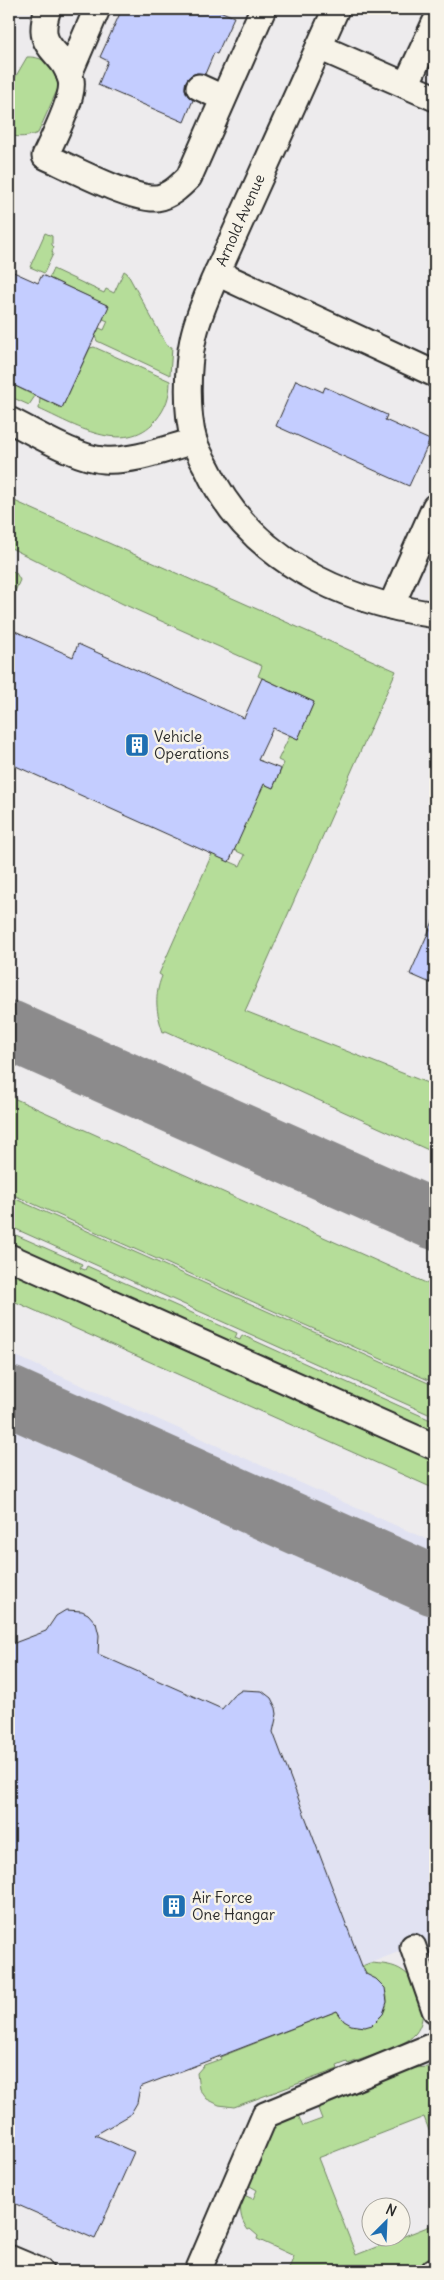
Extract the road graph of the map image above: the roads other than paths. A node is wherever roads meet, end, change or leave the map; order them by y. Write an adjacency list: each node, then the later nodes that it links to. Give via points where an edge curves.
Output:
1 (48, 9): 7 (street, via 43,34)
2 (97, 9): 7 (street)
3 (263, 9): 10 (street)
4 (336, 9): 6 (street, Arnold Avenue)
5 (435, 23): 8 (street)
6 (319, 47): 8 (street); 12 (street, Arnold Avenue)
7 (69, 74): 10 (street, via 72,82 64,113 45,156 140,198 159,198 189,177)
8 (406, 85): 11 (street)
9 (199, 87): 10 (street)
10 (223, 98)
11 (435, 98)
12 (217, 273): 13 (street); 15 (street, Arnold Avenue, via 192,341 189,386)
13 (435, 374)
14 (9, 420): 15 (street, via 82,455 103,460 139,456)
15 (194, 441): 17 (street, via 222,498 236,517 269,548 299,570 333,588)
16 (435, 507): 17 (street)
17 (392, 606): 18 (street)
18 (435, 615)
19 (9, 1257): 20 (street)
20 (435, 1447)
21 (413, 1947): 22 (street)
22 (435, 2010)
23 (435, 2045): 26 (street, via 265,2115)
24 (9, 2258): 25 (street)
25 (40, 2271)
26 (198, 2271)

